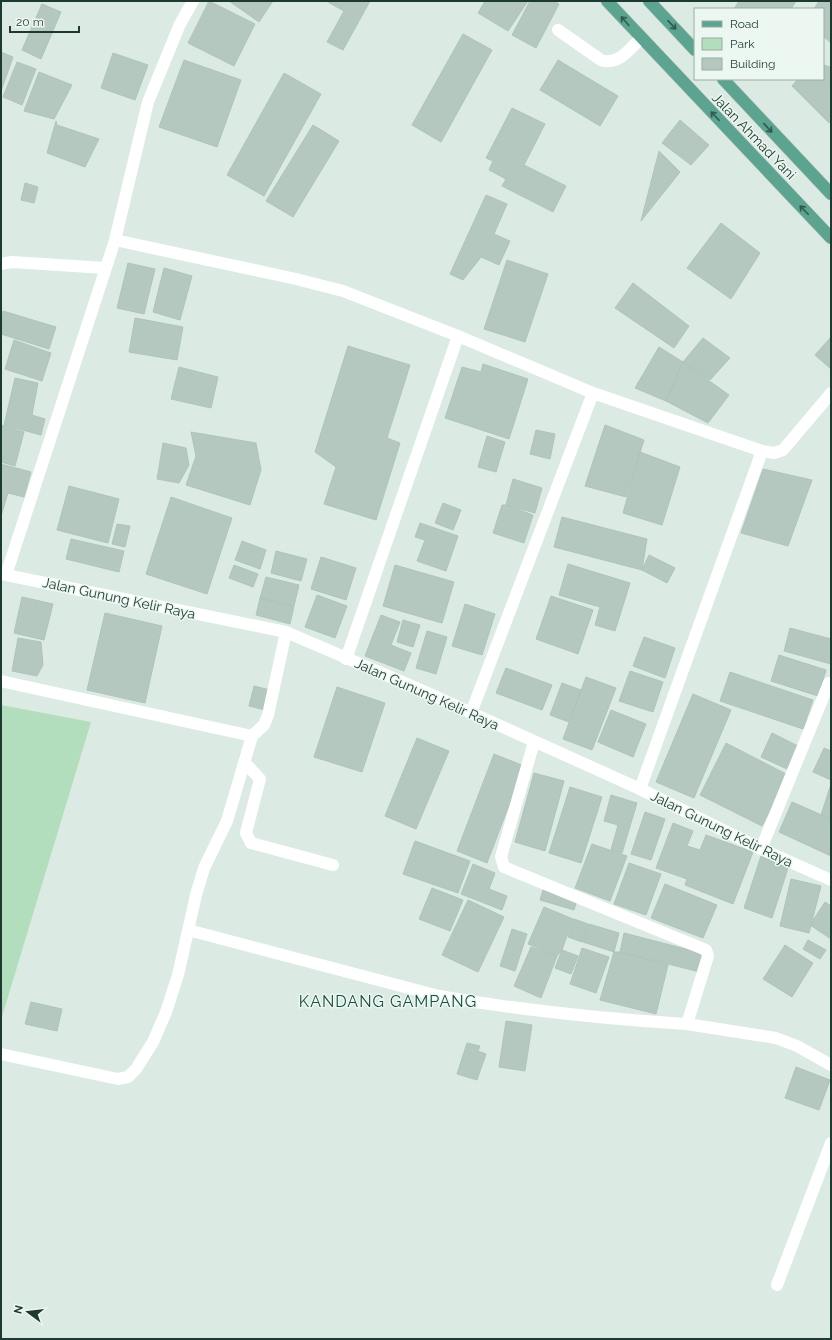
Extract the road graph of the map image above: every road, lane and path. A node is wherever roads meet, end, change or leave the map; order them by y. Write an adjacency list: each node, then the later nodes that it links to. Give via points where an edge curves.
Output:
1 (193, 1): 10 (street, via 180,24 148,102)
2 (607, 1): 5 (main road, Jalan Ahmad Yani, one-way to 2)
3 (649, 1): 6 (main road, one-way to 6)
4 (558, 30): 5 (street, via 607,62 617,60)
5 (641, 38): 9 (main road, Jalan Ahmad Yani, one-way to 5)
6 (694, 49)
7 (724, 80): 8 (main road, Jalan Ahmad Yani, one-way to 8)
8 (831, 194)
9 (831, 238)
10 (115, 240): 12 (street); 13 (street, via 343,291)
11 (1, 264): 12 (street, via 12,262)
12 (105, 268): 17 (street)
13 (458, 336): 14 (street); 19 (street)
14 (593, 393): 16 (street); 22 (street)
15 (831, 394): 16 (street, via 783,450)
16 (762, 451): 26 (street)
17 (4, 574): 18 (street, Jalan Gunung Kelir Raya)
18 (286, 632): 19 (street, Jalan Gunung Kelir Raya); 23 (street, via 268,716 264,725)
19 (346, 659): 22 (street, Jalan Gunung Kelir Raya)
20 (1, 681): 23 (street)
21 (828, 683): 27 (street)
22 (471, 713): 24 (street, Jalan Gunung Kelir Raya)
23 (252, 736): 25 (street)
24 (534, 742): 26 (street, Jalan Gunung Kelir Raya); 31 (street, via 501,857 504,867 706,950 708,956)
25 (250, 768): 28 (street, via 260,784 246,832 248,840 251,843); 30 (street, via 204,868)
26 (640, 789): 27 (street, Jalan Gunung Kelir Raya)
27 (761, 849): 29 (street, Jalan Gunung Kelir Raya)
28 (333, 865)
29 (831, 880)
30 (197, 932): 31 (street, via 439,996 644,1022); 32 (street, via 178,975 166,1012 145,1055 128,1077 118,1080)
31 (687, 1024): 33 (street, via 776,1038)
32 (1, 1054)
33 (831, 1064)
34 (831, 1143): 35 (street)
35 (777, 1285)

